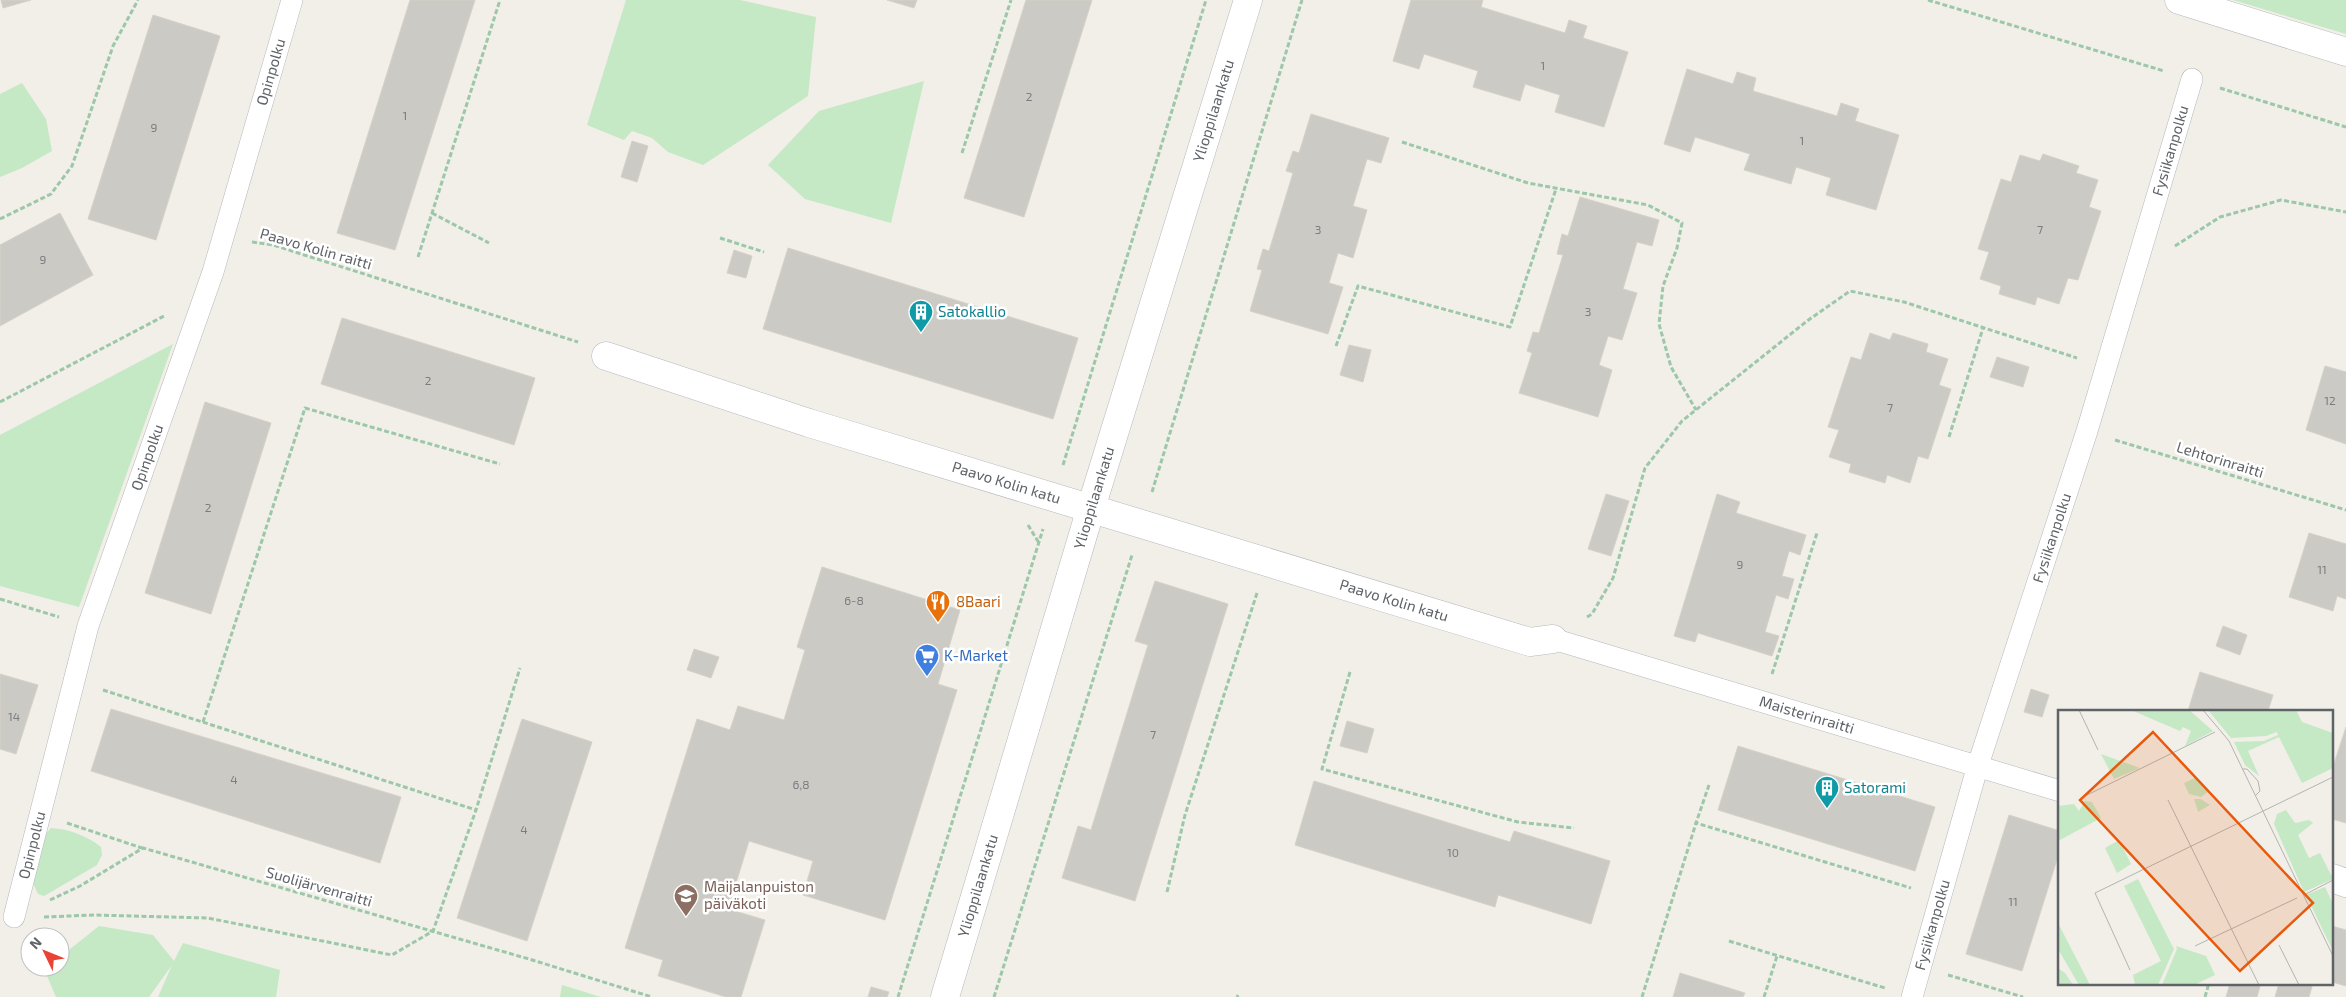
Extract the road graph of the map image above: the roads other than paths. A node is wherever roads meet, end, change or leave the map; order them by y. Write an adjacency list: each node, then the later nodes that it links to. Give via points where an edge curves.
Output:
1 (292, 0): 13 (lane, Opinpolku, via 212,272 88,626)
2 (1248, 0): 7 (street, Ylioppilaankatu)
3 (2179, 0): 4 (street)
4 (2346, 52)
5 (2192, 79): 9 (lane, Fysiikanpolku, via 2087,431)
6 (606, 356): 7 (street, Paavo Kolin katu, via 809,423)
7 (1091, 508): 8 (street, Paavo Kolin katu, via 1530,642); 15 (street, Ylioppilaankatu)
8 (1553, 639): 9 (lane, Maisterinraitti)
9 (1978, 765): 10 (lane, Maisterinraitti); 14 (lane, Fysiikanpolku)
10 (2058, 790)
11 (2334, 879): 12 (street)
12 (2346, 883)
13 (14, 917)
14 (1912, 996)
15 (945, 997)

